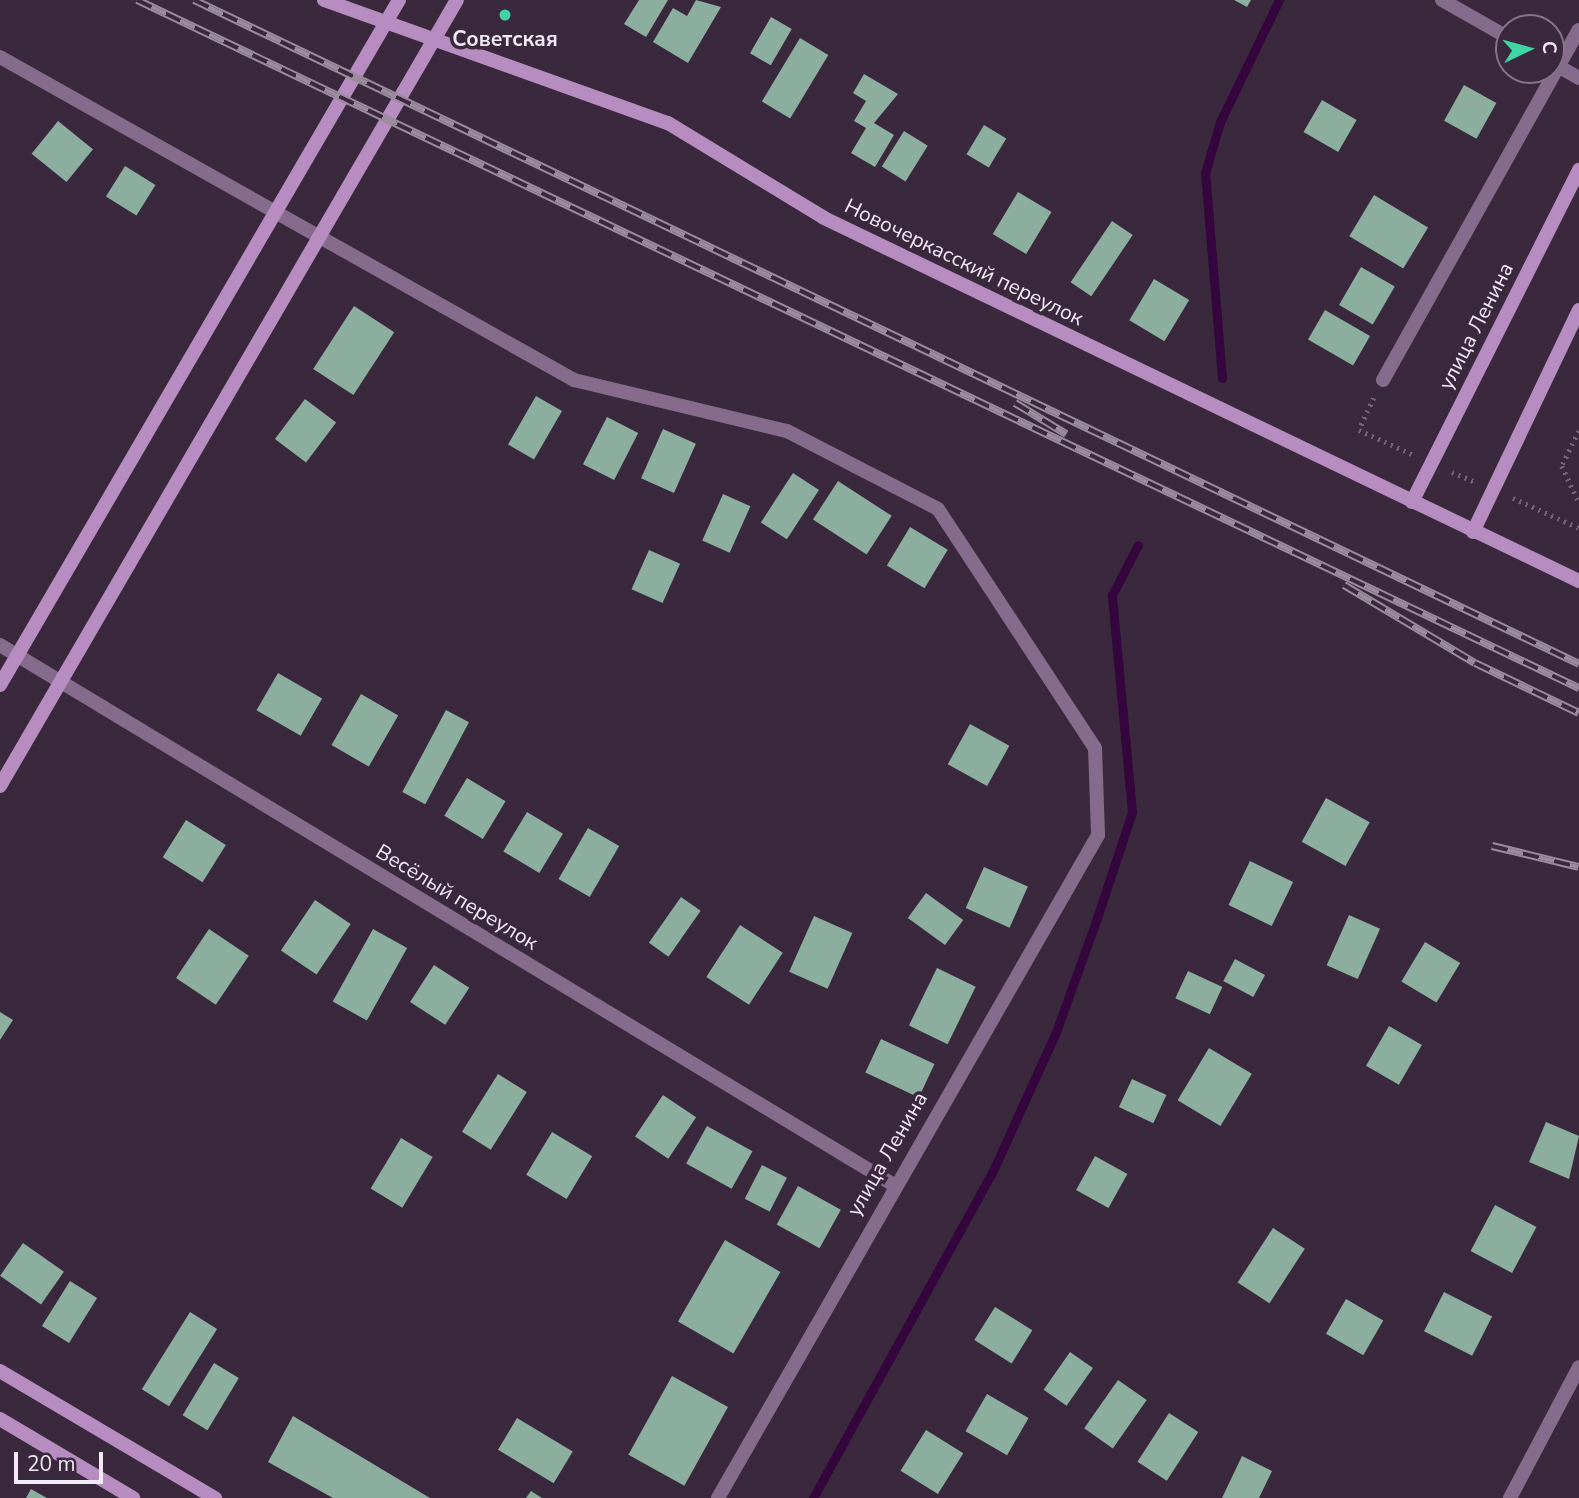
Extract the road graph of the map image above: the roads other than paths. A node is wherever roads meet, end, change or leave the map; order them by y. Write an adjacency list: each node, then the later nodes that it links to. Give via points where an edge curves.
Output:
1 (324, 0): 13 (main road, Новочеркасский переулок, via 668,123 824,218)
2 (399, 0): 17 (main road)
3 (457, 0): 18 (main road)
4 (1443, 0): 5 (street)
5 (1495, 30)
6 (1579, 30): 7 (street)
7 (1565, 50)
8 (0, 57): 19 (street, улица Ленина, via 574,380 787,431 938,509 1095,748 1098,835)
9 (1544, 84): 12 (street)
10 (1579, 170): 13 (main road, улица Ленина)
11 (1579, 310): 14 (main road)
12 (1383, 380)
13 (1412, 502): 14 (main road, Новочеркасский переулок)
14 (1473, 532): 15 (main road, Новочеркасский переулок)
15 (1579, 581)
16 (0, 645): 19 (street, Весёлый переулок)
17 (0, 685)
18 (0, 786)
19 (892, 1184): 25 (street, улица Ленина)
20 (1579, 1367): 26 (street)
21 (0, 1371): 24 (main road)
22 (0, 1419): 23 (main road)
23 (133, 1498)
24 (215, 1498)
25 (718, 1498)
26 (1510, 1498)

